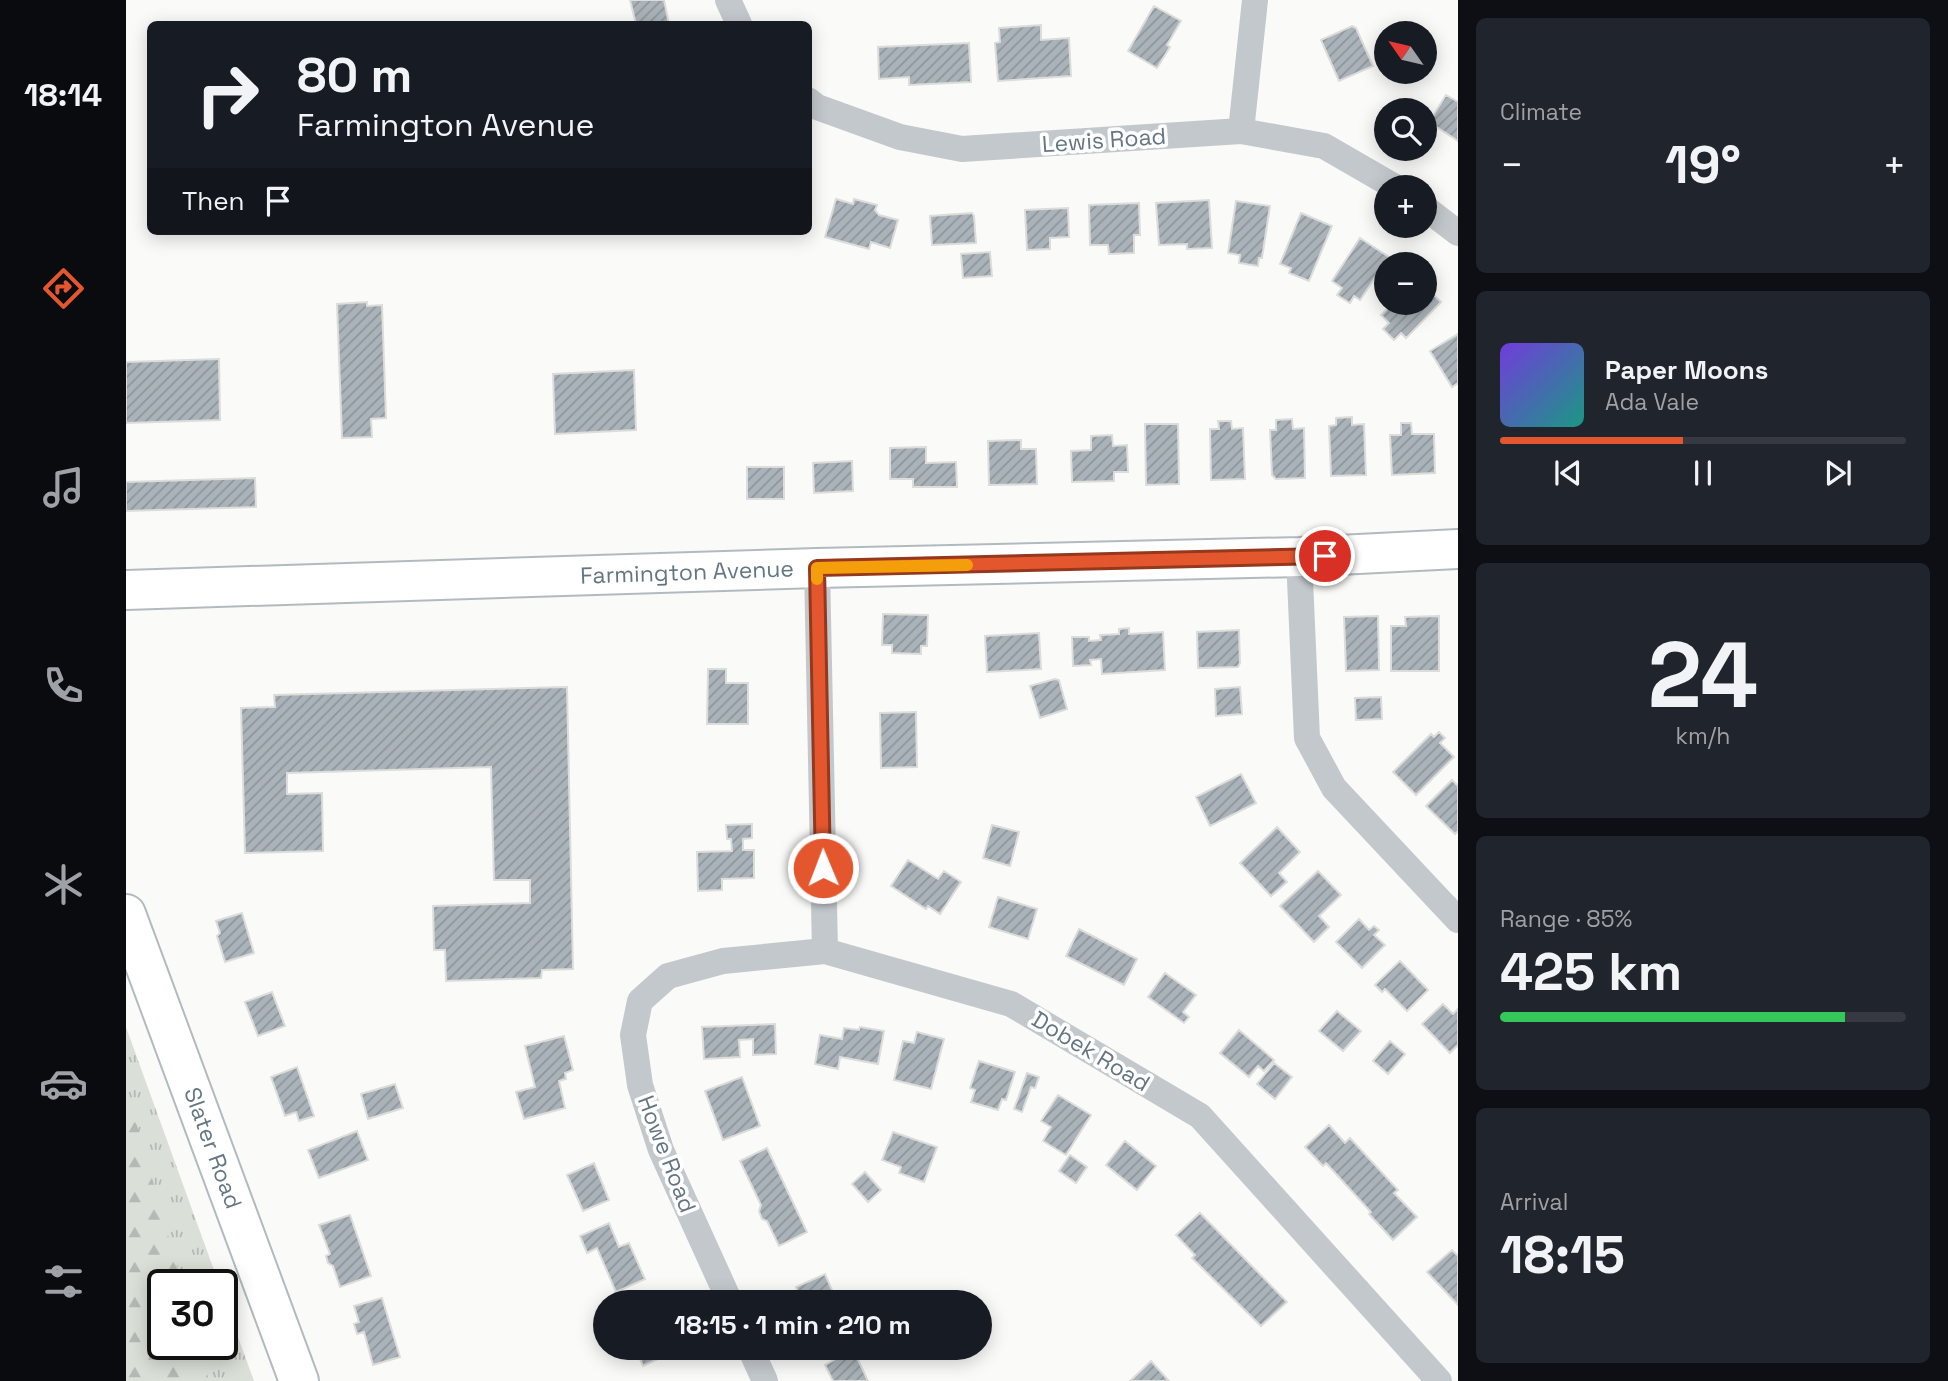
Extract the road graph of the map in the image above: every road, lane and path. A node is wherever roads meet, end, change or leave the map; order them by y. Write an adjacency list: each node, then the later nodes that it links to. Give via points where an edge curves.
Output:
1 (728, 0): 3 (street)
2 (1255, 0): 5 (street)
3 (738, 21)
4 (812, 103): 5 (street, Lewis Road, via 900,137 962,149)
5 (1241, 131): 6 (street, Lewis Road, via 1324,146)
6 (1374, 175)
7 (1437, 217): 8 (street)
8 (1458, 233)
9 (1458, 549): 10 (main road, Farmington Avenue)
10 (1299, 557): 11 (main road, Farmington Avenue); 14 (street, via 1307,738 1334,788)
11 (817, 568): 12 (main road, Farmington Avenue); 15 (street)
12 (126, 590)
13 (126, 914): 19 (main road, Slater Road)
14 (1458, 920)
15 (825, 951): 16 (street, Dobek Road, via 723,961 668,976); 21 (street, Dobek Road, via 1011,1004 1200,1116)
16 (640, 1001): 17 (street, Howe Road, via 633,1035 640,1085 662,1150)
17 (725, 1290)
18 (755, 1360): 20 (street)
19 (299, 1381)
20 (765, 1381)
21 (1439, 1381)

